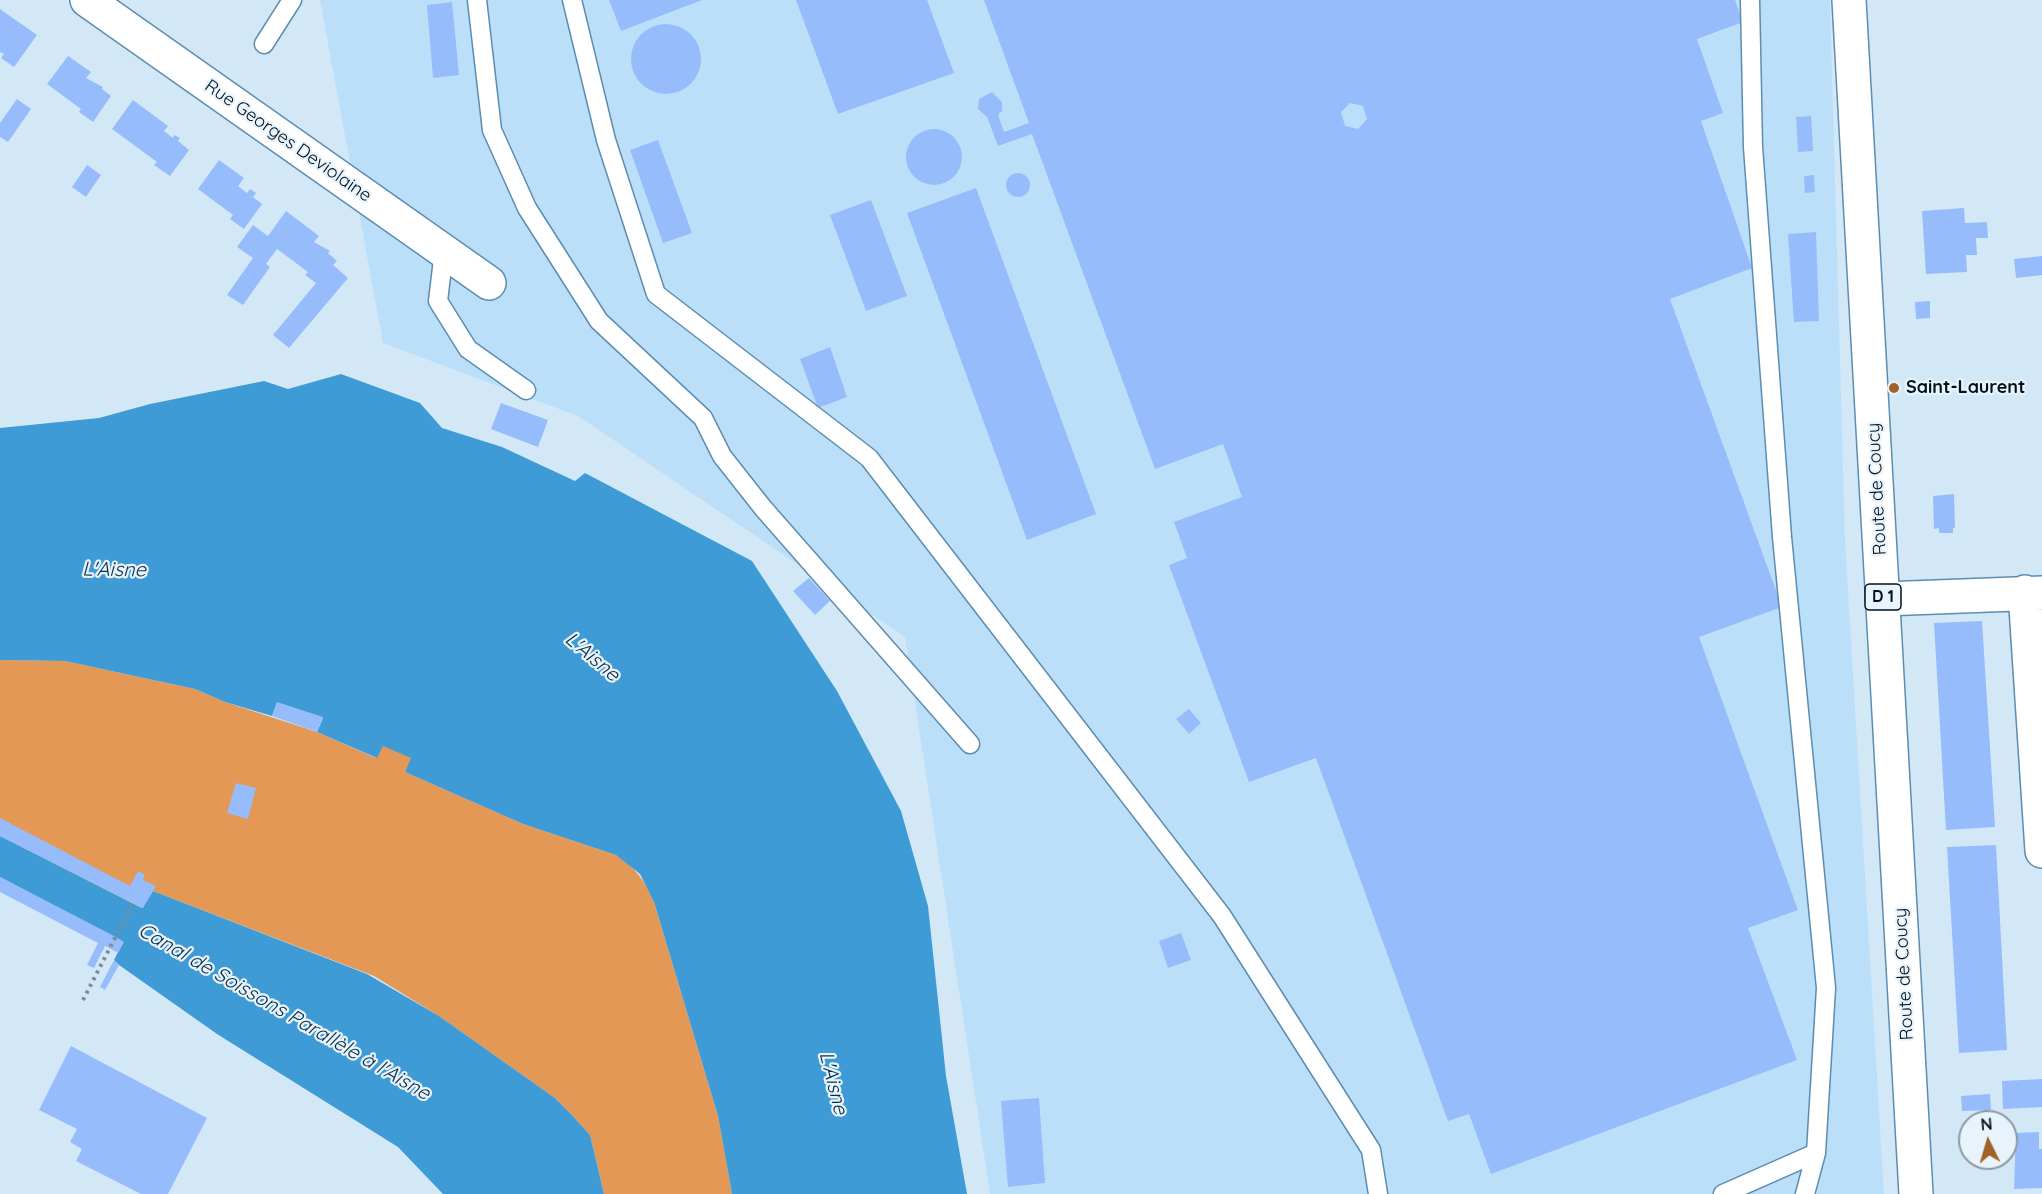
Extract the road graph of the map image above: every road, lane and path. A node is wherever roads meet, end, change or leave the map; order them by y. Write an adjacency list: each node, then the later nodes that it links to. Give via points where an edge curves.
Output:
1 (87, 0): 8 (main road, Rue Georges Deviolaine)
2 (292, 0): 7 (lane)
3 (477, 0): 13 (lane, via 492,130 527,208 599,321 703,418 722,456 763,508)
4 (572, 0): 18 (lane, via 606,140 656,294 869,458 1222,916 1371,1150)
5 (1750, 0): 17 (lane, via 1753,147 1777,466 1826,988)
6 (1849, 0): 12 (main road, Route de Coucy / D 1)
7 (264, 44)
8 (444, 251): 9 (main road, Rue Georges Deviolaine); 10 (lane, via 438,301 468,349)
9 (489, 283)
10 (526, 390)
11 (2033, 593): 12 (main road); 14 (main road)
12 (1883, 599): 21 (main road, Route de Coucy / D 1)
13 (970, 744)
14 (2042, 851)
15 (133, 903): 16 (path)
16 (83, 1000)
17 (1816, 1153): 19 (lane); 20 (lane)
18 (1378, 1194)
19 (1723, 1194)
20 (1805, 1194)
21 (1916, 1194)

